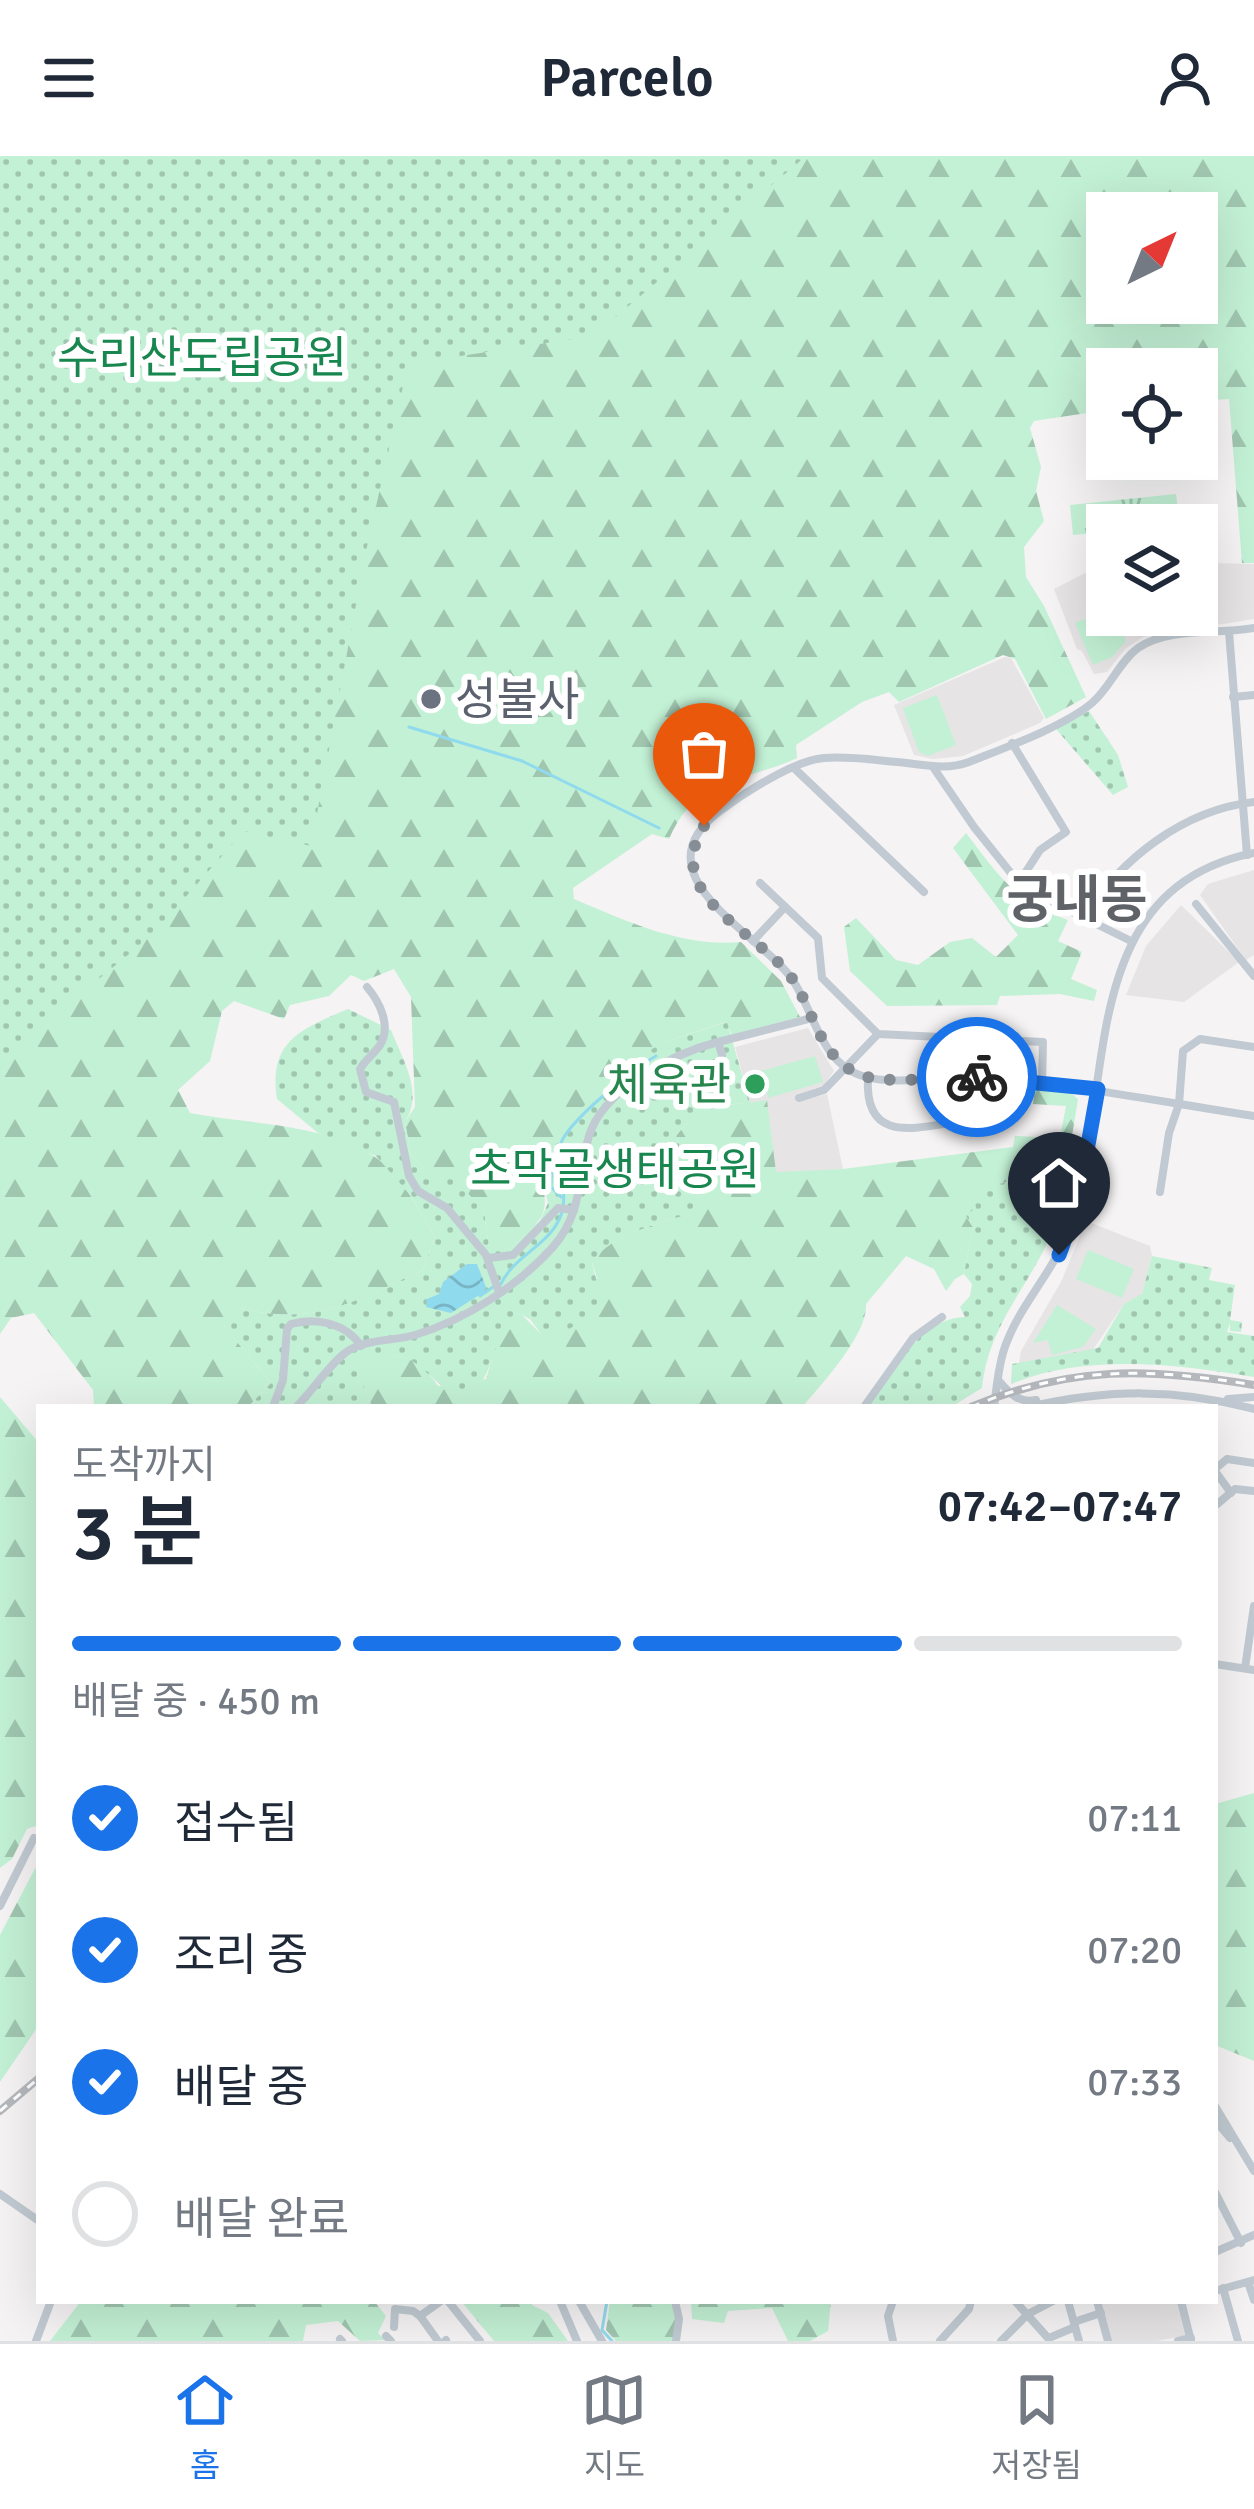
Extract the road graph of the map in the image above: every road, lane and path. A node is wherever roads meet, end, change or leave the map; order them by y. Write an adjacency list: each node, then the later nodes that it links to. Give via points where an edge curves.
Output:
1 (1254, 628): 2 (street)
2 (1229, 632): 4 (street); 5 (street, via 1138,648 1093,702)
3 (1254, 694): 4 (street)
4 (1233, 697): 9 (street)
5 (1012, 743): 7 (street); 12 (street, via 1066,832 1040,850)
6 (792, 767): 7 (street, via 824,758); 13 (street); 17 (street, via 720,810 694,844 707,900)
7 (933, 767): 12 (street)
8 (1254, 802): 9 (street)
9 (1242, 804): 10 (street); 16 (street, via 1204,814 1150,845)
10 (1250, 854): 18 (street, via 1178,884)
11 (760, 884): 15 (street)
12 (1018, 884): 16 (street)
13 (924, 892)
14 (1196, 904): 19 (street)
15 (785, 907): 17 (street); 22 (street, via 818,938 822,978)
16 (1083, 918): 18 (street)
17 (753, 941): 21 (street, via 791,977)
18 (1131, 941): 30 (street, via 1115,980)
19 (1254, 976)
20 (367, 987): 36 (street, via 385,1031 360,1069 366,1092 394,1102 418,1191 447,1208)
21 (812, 1018): 23 (street); 26 (street)
22 (878, 1034): 26 (street); 29 (street, via 1043,1042)
23 (718, 1042): 25 (street); 35 (street, via 641,1076 613,1101 589,1137)
24 (1254, 1047): 32 (street, via 1190,1044 1180,1060)
25 (722, 1055)
26 (845, 1066): 28 (street); 31 (street, via 824,1090)
27 (980, 1077): 28 (street); 28 (street, via 970,1120 898,1128 873,1115); 29 (street)
28 (868, 1078)
29 (1042, 1083): 30 (street)
30 (1098, 1089): 32 (street); 40 (street, via 1069,1231 1007,1341)
31 (799, 1098)
32 (1179, 1104): 33 (street); 34 (street)
33 (1254, 1116)
34 (1160, 1192)
35 (574, 1210): 36 (street, via 558,1208 513,1256); 37 (street, via 550,1251)
36 (488, 1258): 37 (street)
37 (499, 1292): 39 (street, via 421,1334)
38 (942, 1317): 45 (street, via 913,1338)
39 (361, 1346): 43 (street, via 349,1331 320,1321 291,1324); 44 (street, via 346,1351)
40 (998, 1380): 46 (street); 47 (street)
41 (1254, 1397): 42 (street)
42 (1220, 1400): 48 (street, via 1137,1390); 49 (street)
43 (274, 1404)
44 (299, 1404)
45 (866, 1404)
46 (991, 1404)
47 (1039, 1404)
48 (1051, 1404)
49 (1254, 1409)
50 (1254, 1463): 51 (street, via 1227,1459)
51 (1218, 1467)
52 (1218, 1474): 54 (street)
53 (1254, 1491): 54 (street)
54 (1231, 1493): 55 (street)
55 (1218, 1504)
56 (1254, 1606): 58 (street)
57 (1218, 1664): 58 (street)
58 (1250, 1669)
59 (34, 1838): 60 (street)
60 (0, 1906)
61 (1218, 2111): 63 (street)
62 (1218, 2124): 63 (street)
63 (1252, 2167)
64 (0, 2194): 66 (street)
65 (1218, 2198): 68 (street)
66 (36, 2219)
67 (1254, 2235): 68 (street)
68 (1241, 2243): 69 (street)
69 (1218, 2251)
70 (1251, 2281): 71 (street); 72 (street)
71 (1219, 2290): 105 (street)
72 (1254, 2300)
73 (50, 2304): 95 (street)
74 (439, 2304): 88 (street)
75 (447, 2304): 96 (street)
76 (561, 2304): 97 (street)
77 (581, 2304): 98 (street)
78 (676, 2304): 99 (street)
79 (891, 2304): 100 (street)
80 (970, 2304): 101 (street)
81 (1018, 2304): 87 (street)
82 (1047, 2304): 87 (street)
83 (1069, 2304): 89 (street)
84 (1098, 2304): 86 (street)
85 (1182, 2304): 94 (street)
86 (1101, 2313): 89 (street); 103 (street)
87 (1028, 2314): 92 (street); 93 (street)
88 (420, 2316): 90 (street, via 395,2309); 91 (street)
89 (1074, 2325): 93 (street); 102 (street)
90 (394, 2327)
91 (443, 2340)
92 (1003, 2340)
93 (1047, 2340)
94 (1191, 2340): 104 (street)
95 (36, 2341)
96 (480, 2341)
97 (577, 2341)
98 (602, 2341)
99 (676, 2341)
100 (893, 2341)
101 (940, 2341)
102 (1078, 2341)
103 (1108, 2341)
104 (1178, 2341)
105 (1238, 2341)

